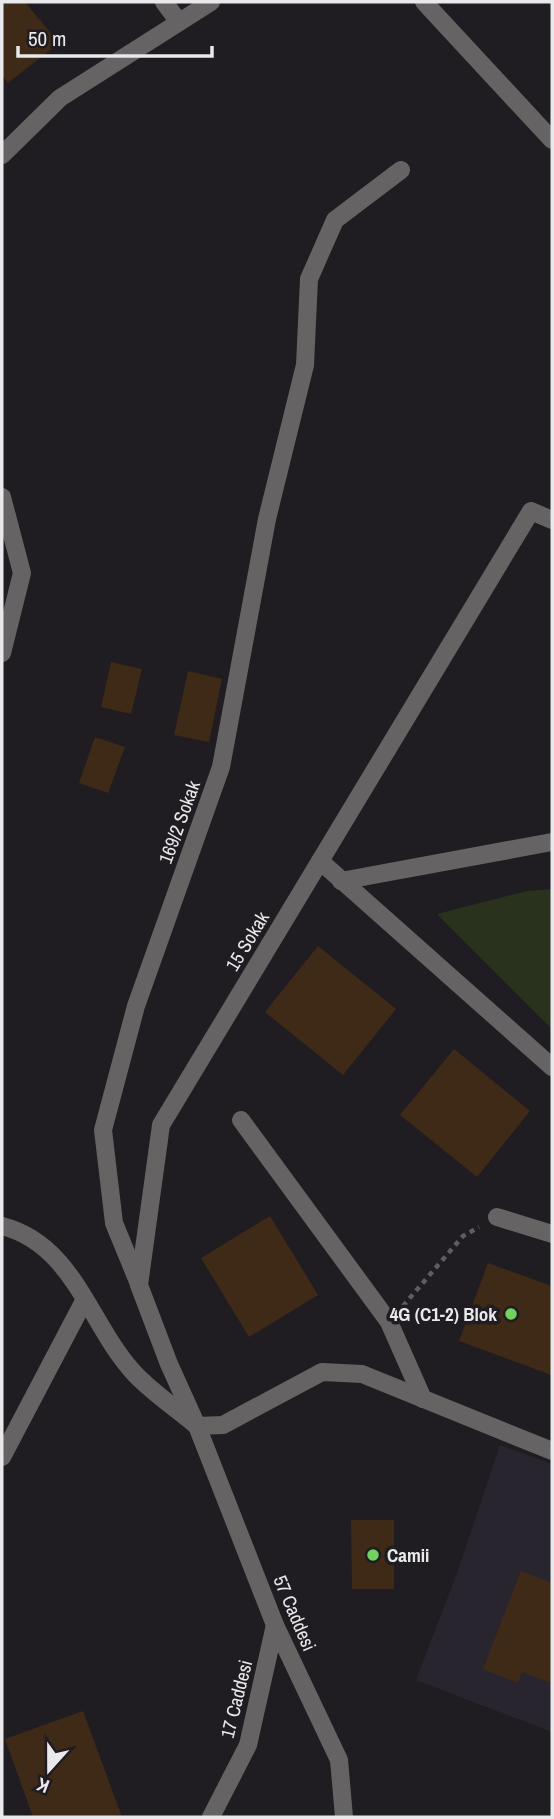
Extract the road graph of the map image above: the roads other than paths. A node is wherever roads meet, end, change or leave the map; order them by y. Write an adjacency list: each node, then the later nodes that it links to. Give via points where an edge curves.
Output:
1 (164, 2): 4 (street)
2 (211, 2): 4 (street)
3 (424, 2): 5 (street)
4 (179, 22): 6 (street, via 60,98)
5 (552, 141)
6 (2, 155)
7 (401, 170): 19 (street, 169/2 Sokak, via 335,220 309,279 305,365 267,519 221,767 136,1006 103,1130 114,1223)
8 (2, 497): 10 (street, via 22,573)
9 (552, 520): 12 (street, 15 Sokak, via 531,510)
10 (2, 653)
11 (552, 842): 13 (street)
12 (320, 861): 13 (street); 19 (street, 15 Sokak, via 161,1125)
13 (341, 881): 14 (street)
14 (552, 1068)
15 (241, 1120): 21 (street, via 389,1322)
16 (497, 1217): 18 (street)
17 (2, 1226): 20 (street, via 44,1247 70,1275)
18 (552, 1234)
19 (139, 1285): 22 (street, 15 Sokak)
20 (84, 1301): 22 (street, via 135,1374); 24 (street)
21 (423, 1399): 22 (street, via 362,1374 322,1373 223,1425); 23 (street)
22 (197, 1426): 25 (street, 57 Caddesi)
23 (552, 1451)
24 (2, 1457)
25 (275, 1625): 26 (street, 17 Caddesi, via 248,1745); 27 (street, 57 Caddesi, via 339,1760)
26 (211, 1817)
27 (344, 1817)

